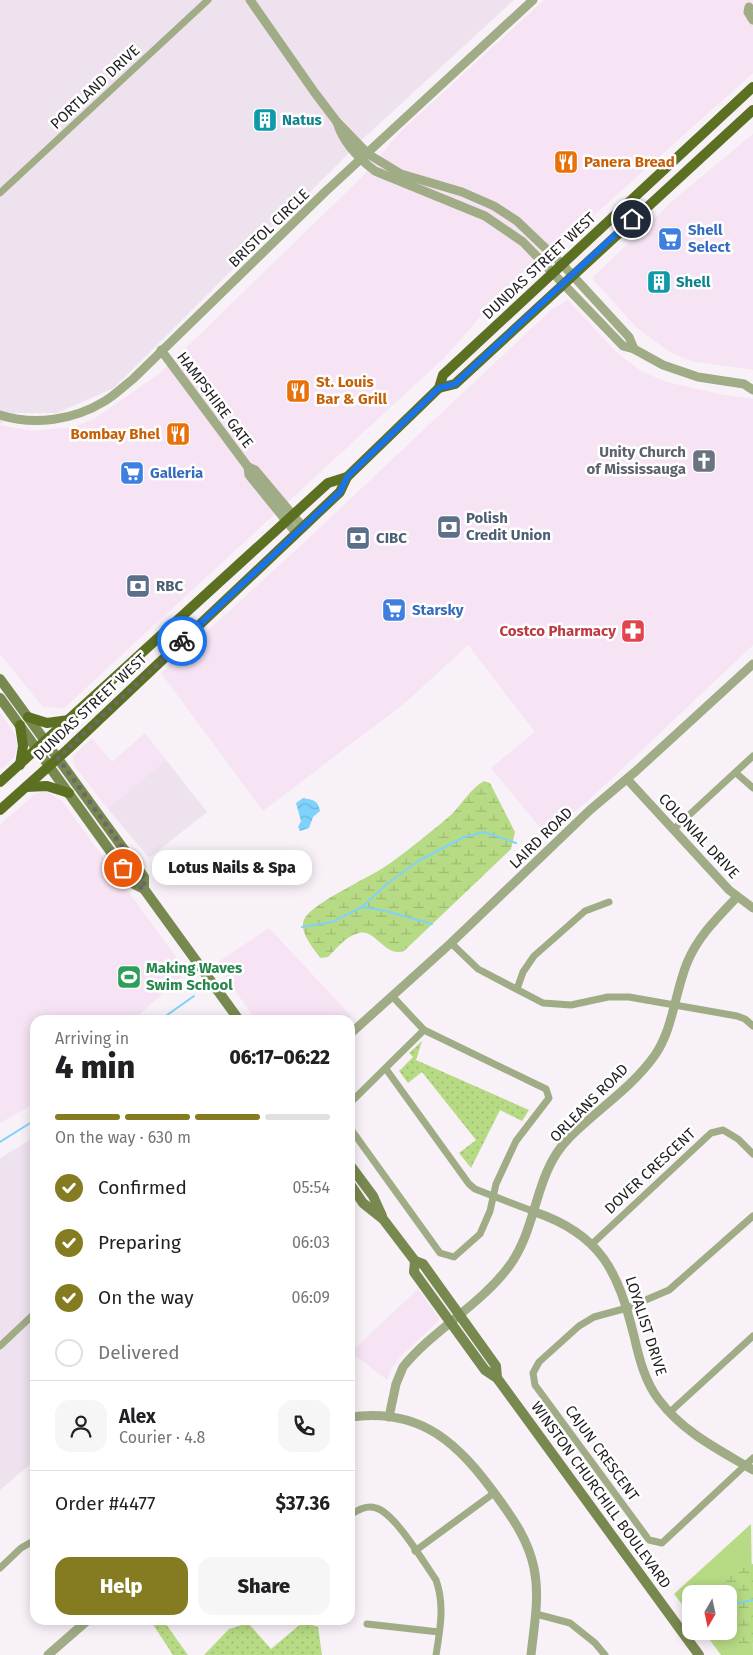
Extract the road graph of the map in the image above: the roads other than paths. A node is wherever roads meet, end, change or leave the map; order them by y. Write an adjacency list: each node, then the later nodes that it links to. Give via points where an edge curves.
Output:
1 (208, 0): 9 (street, PORTLAND DRIVE)
2 (250, 0): 8 (street, via 337,122 341,136)
3 (533, 0): 8 (street, BRISTOL CIRCLE)
4 (749, 5): 5 (street, via 748,12)
5 (753, 20)
6 (753, 87): 10 (main road, DUNDAS STREET WEST)
7 (753, 110): 10 (main road, DUNDAS STREET WEST)
8 (365, 157): 10 (street, via 401,174 462,192 494,206 530,232); 11 (street, via 376,172 398,183 485,216 523,242); 13 (street, BRISTOL CIRCLE)
9 (0, 193)
10 (568, 270): 11 (main road, DUNDAS STREET WEST); 11 (main road, DUNDAS STREET WEST); 12 (street, via 630,337)
11 (559, 278): 12 (street, via 623,346); 15 (main road, DUNDAS STREET WEST, via 443,375); 15 (main road, DUNDAS STREET WEST, via 455,384)
12 (634, 349): 14 (street, via 658,363 698,377)
13 (161, 350): 17 (street, BRISTOL CIRCLE, via 114,395 86,412 49,420 22,420); 19 (street, HAMPSHIRE GATE)
14 (748, 383): 16 (street)
15 (439, 388): 18 (main road, DUNDAS STREET WEST)
16 (753, 390)
17 (0, 415)
18 (347, 477): 19 (main road, DUNDAS STREET WEST, via 328,483); 20 (main road, DUNDAS STREET WEST, via 340,492)
19 (290, 518): 20 (street, HAMPSHIRE GATE); 25 (main road, DUNDAS STREET WEST)
20 (299, 530): 30 (main road, DUNDAS STREET WEST)
21 (753, 664): 34 (street, LAIRD ROAD)
22 (0, 679): 24 (main road)
23 (0, 698): 26 (main road)
24 (28, 717): 25 (main road, via 47,723); 27 (main road)
25 (70, 720): 27 (main road, DUNDAS STREET WEST)
26 (20, 725): 28 (main road); 31 (main road, via 23,746)
27 (45, 742): 28 (main road, DUNDAS STREET WEST); 30 (main road)
28 (37, 749): 31 (main road, DUNDAS STREET WEST); 32 (main road)
29 (753, 756): 33 (street)
30 (58, 758): 32 (main road, DUNDAS STREET WEST); 41 (main road, via 144,877)
31 (20, 765): 35 (main road, DUNDAS STREET WEST)
32 (49, 766): 36 (main road, DUNDAS STREET WEST); 38 (main road)
33 (736, 773): 37 (street); 40 (street)
34 (627, 779): 40 (street, COLONIAL DRIVE); 45 (street, LAIRD ROAD, via 590,810)
35 (0, 782)
36 (26, 787): 38 (main road, via 47,786); 39 (main road, DUNDAS STREET WEST)
37 (753, 788)
38 (69, 793): 41 (main road, via 134,884)
39 (0, 810)
40 (674, 828): 42 (street, COLONIAL DRIVE)
41 (144, 889): 49 (main road)
42 (738, 897): 44 (street, COLONIAL DRIVE); 48 (street, ORLEANS ROAD, via 693,948)
43 (609, 902): 46 (street, via 585,911 534,956)
44 (753, 908)
45 (451, 943): 46 (street, via 478,969); 47 (street, LAIRD ROAD)
46 (517, 989): 48 (street, via 543,1003 556,1005 629,996)
47 (393, 997): 51 (street, LAIRD ROAD); 52 (street)
48 (674, 1004): 50 (street, via 737,1016); 60 (street, ORLEANS ROAD, via 656,1055 567,1140 546,1173)
49 (235, 1015)
50 (753, 1026)
51 (355, 1030)
52 (424, 1030): 53 (street); 59 (street, via 548,1091 548,1101 516,1141)
53 (386, 1069): 54 (street); 59 (street, via 469,1184)
54 (355, 1098)
55 (355, 1135): 59 (street, via 440,1253 446,1256 454,1257 480,1234)
56 (753, 1154): 63 (street, DOVER CRESCENT, via 723,1130 711,1133)
57 (355, 1171): 62 (main road, WINSTON CHURCHILL BOULEVARD, via 373,1196)
58 (355, 1191): 62 (main road, WINSTON CHURCHILL BOULEVARD)
59 (494, 1195): 60 (street)
60 (535, 1212): 63 (street, LOYALIST DRIVE, via 551,1217); 66 (street, ORLEANS ROAD, via 524,1242 509,1265)
61 (753, 1216): 65 (street, via 669,1290)
62 (383, 1219): 64 (main road, WINSTON CHURCHILL BOULEVARD)
63 (592, 1244): 65 (street, LOYALIST DRIVE, via 615,1276)
64 (415, 1261): 66 (main road, WINSTON CHURCHILL BOULEVARD, via 423,1264); 68 (main road, WINSTON CHURCHILL BOULEVARD, via 414,1272)
65 (626, 1308): 72 (street, LOYALIST DRIVE, via 640,1363 658,1399); 76 (street, CAJUN CRESCENT, via 594,1317 579,1326 539,1362 533,1373 535,1384 649,1540 662,1543)
66 (460, 1315): 68 (street, ORLEANS ROAD); 71 (main road, WINSTON CHURCHILL BOULEVARD, via 496,1366)
67 (30, 1318): 70 (street)
68 (451, 1323): 71 (main road, WINSTON CHURCHILL BOULEVARD, via 485,1370); 74 (street, ORLEANS ROAD, via 403,1367)
69 (753, 1336): 72 (street)
70 (0, 1346)
71 (496, 1378): 90 (main road, WINSTON CHURCHILL BOULEVARD)
72 (670, 1412): 76 (street, LOYALIST DRIVE, via 701,1440)
73 (355, 1417): 74 (street)
74 (389, 1417): 77 (street, via 426,1428 448,1440 467,1457)
75 (753, 1458): 76 (street)
76 (749, 1468)
77 (494, 1493): 80 (street); 82 (street, via 517,1525 530,1551 536,1579)
78 (355, 1512): 80 (street, via 366,1507 388,1514)
79 (30, 1543): 81 (street)
80 (415, 1551): 85 (street, via 436,1580 441,1593)
81 (0, 1568)
82 (536, 1614): 88 (street); 89 (street, via 570,1623)
83 (367, 1624): 85 (street)
84 (82, 1625): 86 (street)
85 (439, 1632): 87 (street)
86 (48, 1655)
87 (436, 1655)
88 (531, 1655)
89 (605, 1655)
90 (699, 1655)

